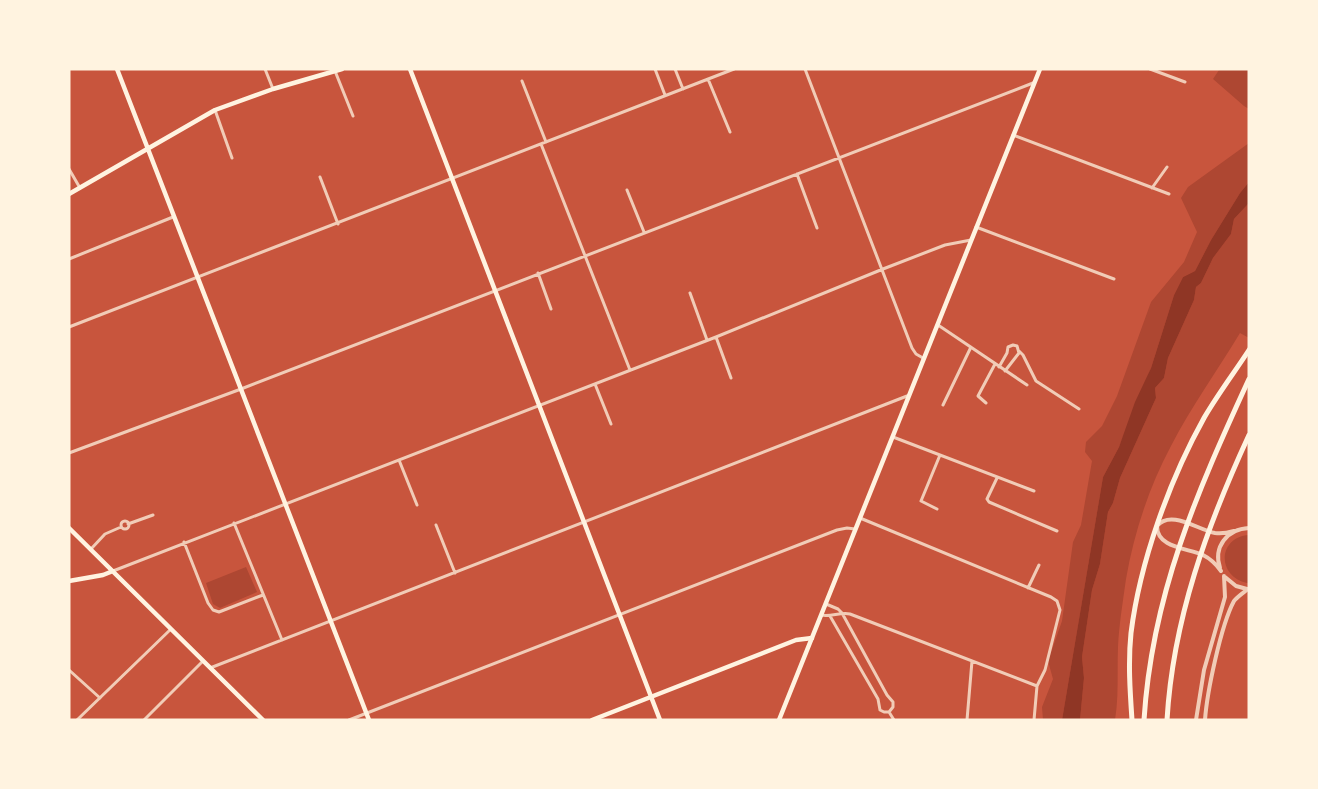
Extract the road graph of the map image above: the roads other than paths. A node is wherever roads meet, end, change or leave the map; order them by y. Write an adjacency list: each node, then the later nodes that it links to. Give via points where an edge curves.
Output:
1 (117, 69): 25 (main road)
2 (265, 69): 16 (street)
3 (342, 69): 11 (main road)
4 (410, 69): 32 (main road)
5 (655, 69): 18 (street)
6 (675, 69): 17 (street)
7 (734, 69): 12 (street)
8 (805, 69): 27 (street)
9 (1040, 69): 14 (main road)
10 (1150, 69): 15 (street)
11 (335, 71): 16 (main road); 20 (street)
12 (708, 79): 17 (street); 21 (street)
13 (522, 81): 23 (street)
14 (1035, 82): 22 (main road); 27 (street)
15 (1185, 82)
16 (273, 89): 19 (main road)
17 (682, 89): 18 (street)
18 (665, 96): 23 (street)
19 (215, 110): 25 (main road); 26 (street)
20 (354, 116)
21 (730, 132)
22 (1013, 135): 34 (street); 40 (main road)
23 (546, 142): 24 (street)
24 (541, 144): 32 (street); 44 (street)
25 (148, 149): 33 (main road); 38 (main road)
26 (232, 158)
27 (839, 158): 30 (street); 46 (street)
28 (1167, 167): 34 (street)
29 (69, 169): 33 (street)
30 (797, 174): 41 (street); 42 (street)
31 (320, 177): 39 (street)
32 (452, 178): 39 (street); 50 (main road)
33 (80, 188): 36 (main road)
34 (1152, 188): 37 (street)
35 (627, 190): 42 (street)
36 (69, 194)
37 (1169, 194)
38 (175, 216): 45 (street); 48 (main road)
39 (338, 224): 48 (street)
40 (976, 227): 43 (main road); 49 (street)
41 (817, 228)
42 (644, 232): 44 (street)
43 (971, 240): 46 (street, via 945,245); 53 (main road)
44 (585, 255): 47 (street); 62 (street)
45 (69, 259)
46 (883, 269): 55 (street); 60 (street, via 912,348)
47 (538, 273): 50 (street); 52 (street)
48 (198, 278): 54 (street); 68 (main road)
49 (1114, 279)
50 (495, 290): 68 (street); 71 (main road)
51 (690, 293): 56 (street)
52 (551, 309)
53 (937, 324): 57 (street); 60 (main road)
54 (69, 327)
55 (716, 337): 56 (street); 64 (street)
56 (707, 340): 62 (street)
57 (971, 347): 61 (street); 72 (street)
58 (1249, 350): 90 (highway, via 1204,419)
59 (1019, 351): 61 (street, via 1017,346 1010,346); 63 (street); 73 (street, via 1036,381)
60 (923, 358): 69 (main road)
61 (997, 365): 63 (street); 70 (street, via 978,396)
62 (630, 370): 66 (street)
63 (1005, 370): 67 (street)
64 (731, 378)
65 (1249, 379): 136 (highway, via 1203,479 1174,557 1152,647)
66 (595, 384): 71 (street); 74 (street)
67 (1027, 385)
68 (241, 389): 77 (street); 82 (main road)
69 (908, 396): 76 (main road); 88 (street)
70 (986, 403)
71 (539, 405): 79 (street); 88 (main road)
72 (943, 405)
73 (1078, 409)
74 (611, 423)
75 (1249, 435): 137 (highway, via 1212,521 1190,587 1175,650)
76 (892, 437): 78 (street); 86 (main road)
77 (69, 453)
78 (940, 455): 80 (street); 84 (street, via 921,501)
79 (399, 459): 82 (street); 83 (street)
80 (997, 478): 81 (street); 94 (street, via 989,502)
81 (1034, 491)
82 (285, 503): 87 (street); 111 (main road)
83 (417, 506)
84 (938, 508)
85 (153, 514): 97 (street, via 128,524 125,530 121,527 105,534)
86 (860, 518): 93 (main road); 103 (street)
87 (234, 523): 96 (street); 105 (street)
88 (584, 523): 100 (street); 108 (main road)
89 (436, 525): 100 (street)
90 (1157, 526): 95 (street, via 1172,519 1217,533); 101 (street, via 1159,537 1165,542 1213,561); 135 (highway, via 1131,642)
91 (69, 528): 97 (main road)
92 (1249, 528): 95 (street)
93 (855, 529): 106 (main road); 108 (street, via 837,530)
94 (1058, 531)
95 (1234, 531): 101 (street, via 1220,547 1218,561)
96 (184, 542): 99 (street); 105 (street, via 213,610 219,612)
97 (91, 549): 99 (main road)
98 (1039, 565): 103 (street)
99 (113, 571): 102 (main road); 112 (main road)
100 (455, 573): 111 (street)
101 (1222, 573): 104 (street, via 1231,583); 138 (street, via 1225,597 1204,670)
102 (69, 581)
103 (1028, 588): 119 (street, via 1057,601 1060,610 1045,670)
104 (1249, 589): 139 (street, via 1236,598 1228,616)
105 (263, 595): 114 (street)
106 (825, 603): 107 (street); 109 (main road)
107 (842, 613): 110 (street); 116 (street); 122 (street, via 893,702)
108 (620, 615): 120 (main road); 123 (street)
109 (821, 615): 110 (street); 113 (main road)
110 (830, 616): 122 (street, via 878,699 880,710)
111 (331, 621): 114 (street); 123 (main road)
112 (171, 629): 115 (main road); 121 (street)
113 (812, 638): 120 (main road, via 796,640); 131 (main road)
114 (282, 640): 117 (street)
115 (203, 661): 117 (main road); 125 (street)
116 (972, 661): 119 (street); 133 (street)
117 (210, 668): 126 (main road)
118 (69, 670): 121 (street)
119 (1037, 686): 134 (street)
120 (652, 697): 129 (main road); 130 (main road)
121 (100, 698): 124 (street)
122 (889, 712): 132 (street)
123 (367, 713): 127 (street); 128 (main road)
124 (77, 720)
125 (144, 720)
126 (263, 720)
127 (349, 720)
128 (369, 720)
129 (592, 720)
130 (660, 720)
131 (779, 720)
132 (894, 720)
133 (967, 720)
134 (1034, 720)
135 (1132, 720)
136 (1143, 720)
137 (1167, 720)
138 (1196, 720)
139 (1205, 720)

